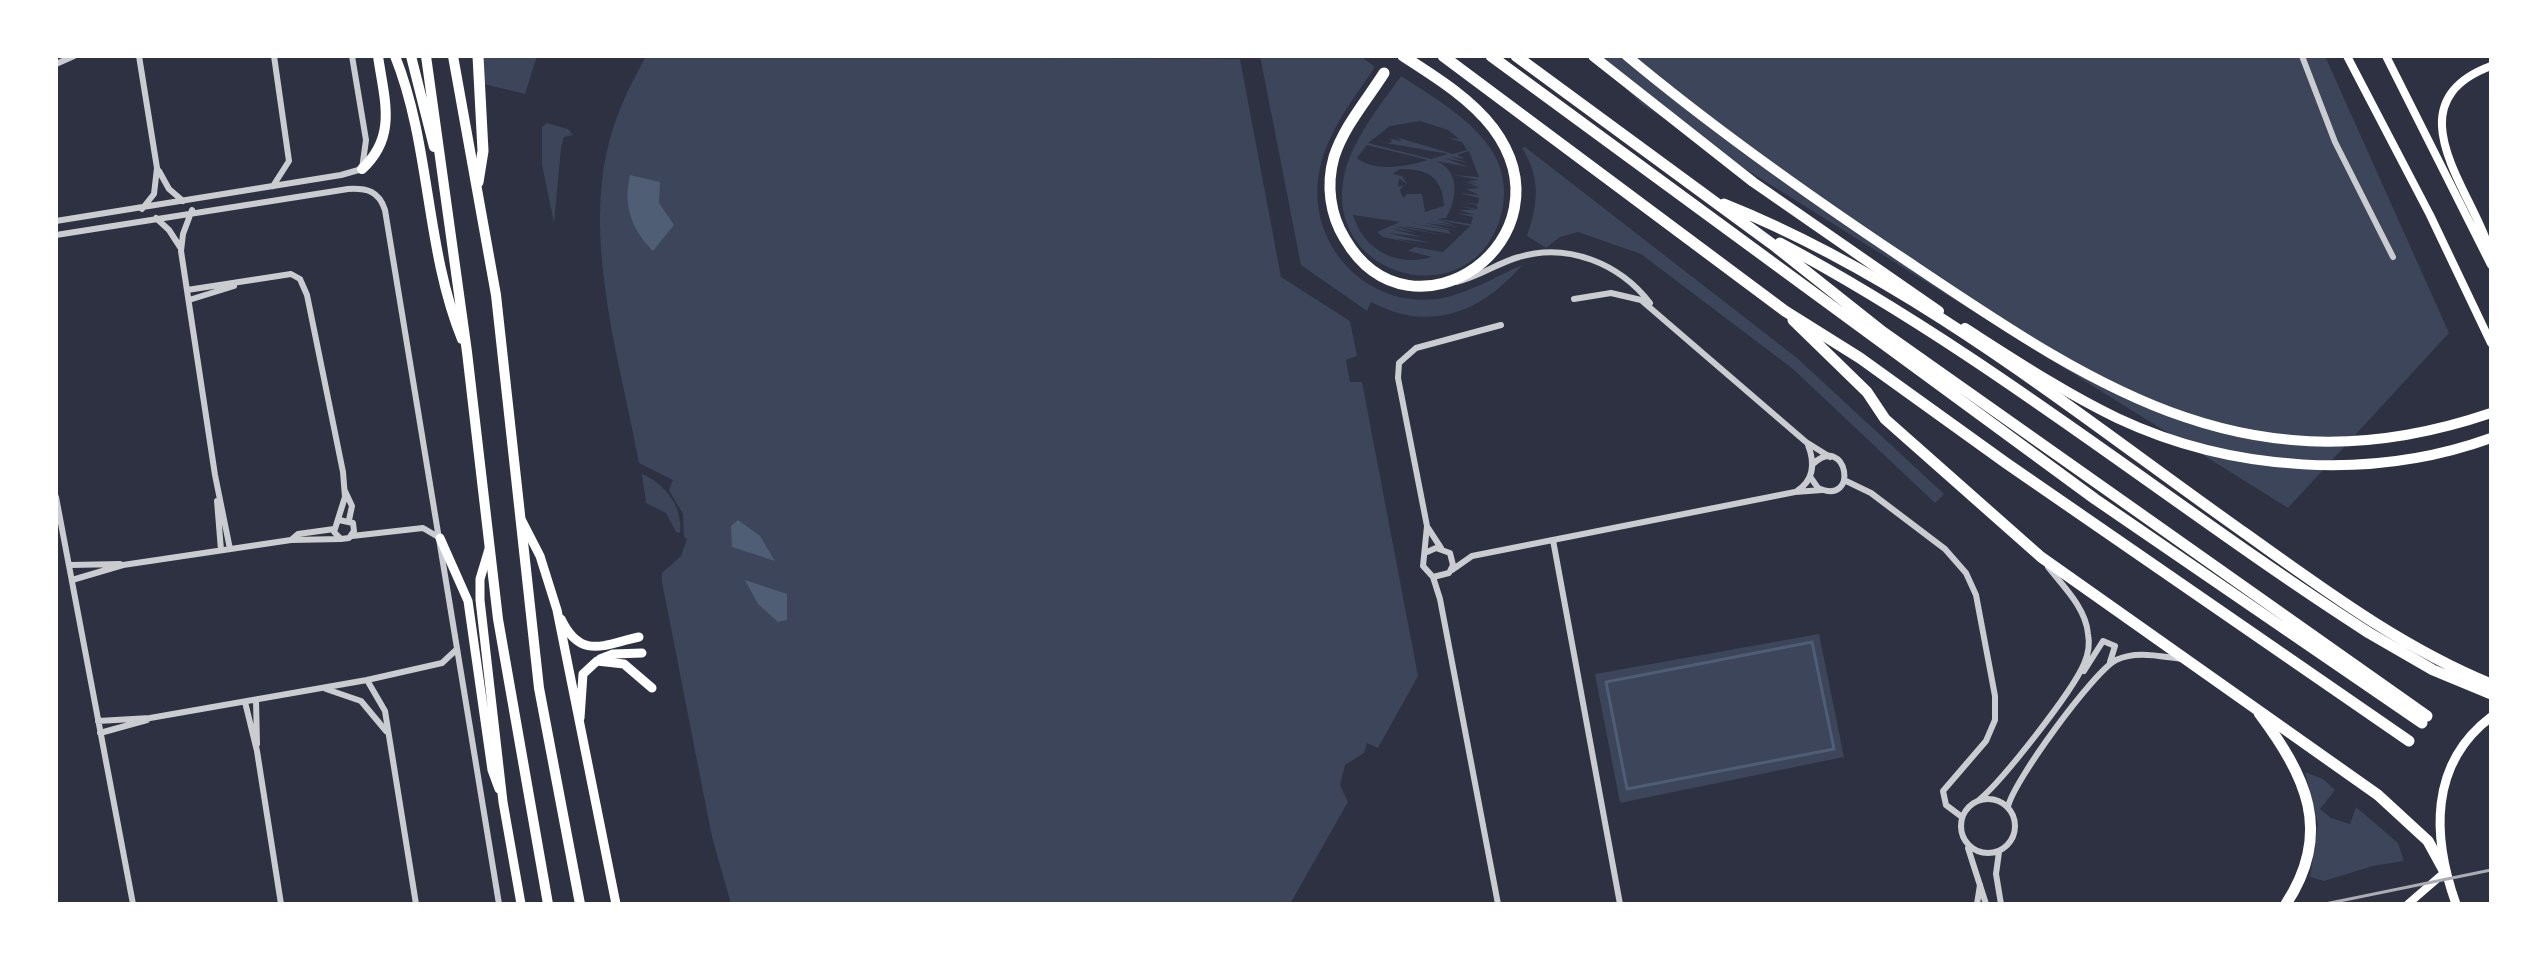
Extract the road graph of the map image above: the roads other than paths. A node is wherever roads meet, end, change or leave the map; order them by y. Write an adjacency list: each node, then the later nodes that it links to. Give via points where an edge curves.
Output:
1 (139, 56): 23 (street)
2 (274, 56): 27 (street, via 289,161)
3 (352, 56): 24 (street, via 366,140)
4 (378, 56): 24 (highway, via 388,125 380,149)
5 (395, 56): 49 (highway, via 409,97 444,286)
6 (411, 56): 25 (highway)
7 (426, 56): 25 (highway)
8 (453, 56): 26 (highway)
9 (478, 56): 26 (highway, via 483,151)
10 (1403, 56): 40 (highway, via 1486,119 1515,178 1514,216 1497,249 1469,272)
11 (1443, 56): 45 (highway)
12 (1491, 56): 34 (highway, via 2095,499 2424,719 1907,350)
13 (1516, 56): 28 (highway)
14 (1593, 56): 51 (highway, via 1731,166 1888,277 2017,361 2143,429 2224,454 2310,464 2397,461)
15 (1627, 56): 50 (highway, via 1876,241 2059,359 2150,407 2248,434 2327,442 2403,436)
16 (2302, 56): 38 (street, via 2335,142)
17 (2347, 56): 48 (main road)
18 (2386, 56): 39 (main road)
19 (74, 57): 20 (street)
20 (56, 64)
21 (2491, 66): 37 (main road, via 2453,92 2441,130 2446,154)
22 (1384, 73): 40 (highway, via 1339,144 1331,175 1333,211 1348,244 1373,271 1408,285)
23 (157, 168): 29 (street); 30 (street, via 154,194)
24 (362, 169): 27 (street)
25 (442, 169): 49 (highway)
26 (478, 182): 64 (highway)
27 (273, 187): 29 (street)
28 (1709, 197): 34 (highway); 96 (highway, via 1872,277 2067,405 2386,630)
29 (183, 201): 30 (street)
30 (142, 209): 33 (street)
31 (192, 210): 32 (street); 36 (street); 68 (street, via 348,189 369,190 380,198)
32 (156, 218): 35 (street); 36 (street, via 174,235)
33 (56, 221)
34 (1747, 225): 99 (highway, via 1953,347 2369,633 2433,670)
35 (56, 235)
36 (181, 251): 42 (street)
37 (2491, 254)
38 (2393, 257)
39 (2491, 265)
40 (1439, 284): 46 (street, via 1472,277 1521,256 1559,252 1612,269)
41 (237, 285): 42 (street); 44 (street); 59 (street, via 291,274 304,286)
42 (187, 290): 44 (street)
43 (1574, 299): 46 (street, via 1622,294)
44 (189, 300): 57 (street)
45 (1785, 311): 79 (highway, via 1867,392 1885,419); 109 (highway)
46 (1658, 312): 52 (street)
47 (1501, 325): 65 (street, via 1416,348 1399,363)
48 (2491, 343)
49 (467, 352): 74 (highway)
50 (2491, 413)
51 (2491, 438)
52 (1806, 442): 53 (street); 54 (street)
53 (1830, 457): 54 (street); 56 (street, via 1843,465)
54 (1813, 464): 55 (street)
55 (1811, 478): 58 (street); 60 (street)
56 (1844, 480): 58 (street, via 1837,489); 114 (street, via 1871,493 1945,549 1966,573 1976,595 1996,712 1986,741 1943,791 1946,805)
57 (218, 490): 73 (street); 75 (street)
58 (1822, 490): 60 (street)
59 (345, 491): 62 (street); 63 (street, via 352,506)
60 (1795, 492): 71 (street)
61 (56, 497): 80 (street)
62 (339, 520): 63 (street); 66 (street)
63 (349, 520): 67 (street, via 355,529)
64 (522, 521): 87 (main road); 125 (highway, via 544,719)
65 (1427, 526): 72 (street); 76 (street)
66 (334, 529): 69 (street); 70 (street, via 298,534)
67 (352, 536): 68 (street, via 423,528); 69 (street)
68 (440, 538): 89 (street); 111 (main road, via 468,601 492,770)
69 (341, 539): 70 (street)
70 (291, 540): 73 (street)
71 (1553, 540): 78 (street); 128 (street)
72 (1441, 548): 76 (street); 77 (street)
73 (230, 549): 75 (street)
74 (489, 549): 111 (main road, via 479,590); 124 (highway)
75 (221, 550): 81 (street)
76 (1427, 552): 84 (street, via 1423,566)
77 (1450, 553): 78 (street); 82 (street)
78 (1472, 556): 82 (street)
79 (2041, 557): 91 (highway); 94 (street, via 2086,621 2089,648)
80 (70, 565): 81 (street); 85 (street)
81 (123, 565): 85 (street)
82 (1452, 570): 83 (street)
83 (1446, 576): 84 (street); 86 (street)
84 (1433, 577): 86 (street)
85 (72, 580): 105 (street)
86 (1440, 599): 127 (street)
87 (557, 610): 88 (main road, via 575,639 592,647); 106 (main road)
88 (639, 637)
89 (456, 650): 95 (street, via 442,663); 122 (street)
90 (642, 653): 92 (main road, via 613,654)
91 (2187, 660): 93 (street, via 2133,655); 102 (highway)
92 (597, 661): 98 (main road, via 624,664); 106 (main road, via 583,674)
93 (2108, 665): 94 (street, via 2115,646 2108,640 2099,644); 113 (street, via 2019,779)
94 (2078, 675): 112 (street)
95 (367, 680): 97 (street); 107 (street, via 382,702)
96 (2491, 684)
97 (322, 688): 100 (street); 107 (street, via 361,701)
98 (652, 688)
99 (2491, 694)
100 (256, 700): 101 (street); 110 (street)
101 (245, 702): 104 (street); 110 (street)
102 (2251, 703): 117 (highway, via 2395,810 2428,841); 132 (highway, via 2291,757 2309,802 2308,855)
103 (2491, 717): 117 (main road, via 2466,740 2441,792 2438,830)
104 (150, 718): 105 (street); 108 (street)
105 (98, 721): 108 (street)
106 (578, 721): 126 (main road)
107 (387, 731): 121 (street)
108 (100, 733): 119 (street)
109 (2409, 741)
110 (257, 751): 120 (street)
111 (502, 794): 123 (main road)
112 (1979, 800): 113 (street, via 1994,799); 114 (street)
113 (2008, 807): 116 (street, via 2016,827)
114 (1962, 817): 115 (street)
115 (1967, 844): 116 (street, via 1986,854); 118 (street)
116 (1999, 851): 131 (street)
117 (2445, 872): 133 (main road); 134 (main road)
118 (1980, 882): 129 (street); 130 (street)
119 (133, 904)
120 (281, 904)
121 (416, 904)
122 (499, 904)
123 (521, 904)
124 (548, 904)
125 (580, 904)
126 (616, 904)
127 (1498, 904)
128 (1620, 904)
129 (1977, 904)
130 (1986, 904)
131 (2001, 904)
132 (2286, 904)
133 (2408, 904)
134 (2456, 904)

